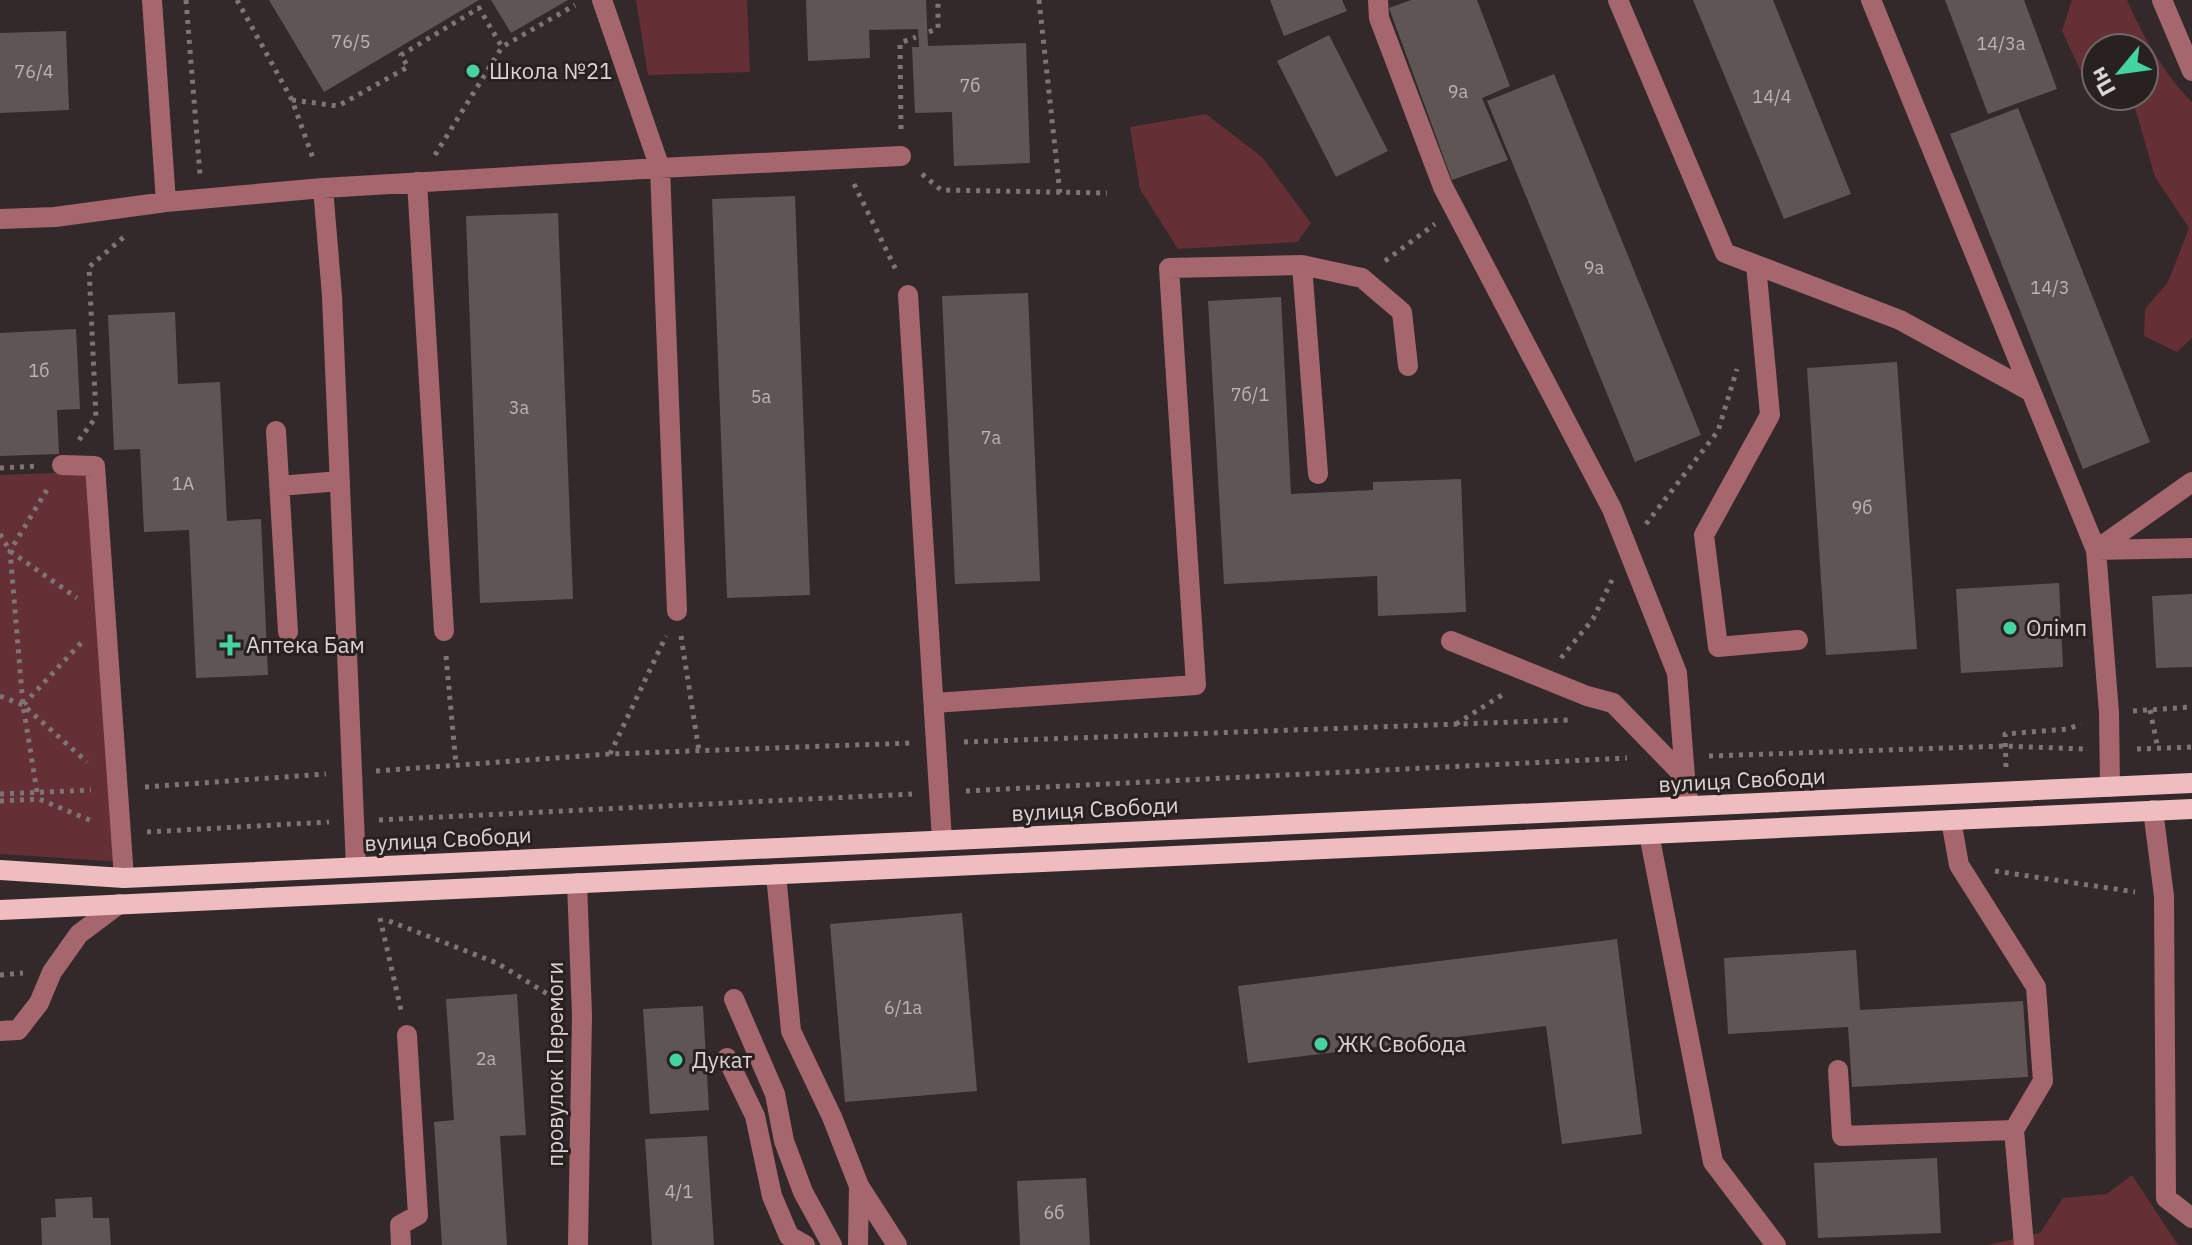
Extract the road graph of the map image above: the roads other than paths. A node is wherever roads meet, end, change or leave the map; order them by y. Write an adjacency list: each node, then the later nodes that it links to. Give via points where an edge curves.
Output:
1 (152, 0): 12 (street)
2 (602, 0): 9 (street)
3 (1378, 0): 33 (street, via 1379,18 1443,187 1628,547 1677,673)
4 (1618, 0): 15 (street, via 1725,253)
5 (1871, 0): 18 (street)
6 (2162, 0): 7 (street)
7 (2192, 71)
8 (901, 156): 9 (street)
9 (660, 168): 10 (street); 27 (street)
10 (417, 182): 11 (street); 28 (street)
11 (323, 188): 12 (street); 22 (street)
12 (166, 202): 13 (street)
13 (0, 219)
14 (1302, 265): 17 (street, via 1362,278 1402,312); 21 (street); 32 (street, via 1169,268 1196,685)
15 (1756, 265): 18 (street, via 1900,320); 30 (street, via 1770,415 1704,535 1718,647)
16 (908, 295): 32 (street)
17 (1408, 366)
18 (2028, 390): 26 (street)
19 (276, 431): 24 (street)
20 (62, 465): 46 (street, via 95,466)
21 (1318, 474)
22 (340, 481): 24 (street); 43 (street)
23 (2192, 482): 26 (street)
24 (279, 486): 29 (street)
25 (2192, 548): 26 (street)
26 (2096, 550): 36 (street)
27 (677, 611)
28 (444, 631)
29 (288, 632)
30 (1798, 640)
31 (1451, 641): 33 (street, via 1613,703)
32 (934, 703): 42 (street)
33 (1678, 764): 37 (street)
34 (2192, 783): 35 (main road, вулиця Свободи)
35 (2158, 784): 36 (main road, вулиця Свободи); 39 (main road)
36 (2110, 787): 37 (main road, вулиця Свободи)
37 (1689, 806): 42 (main road, вулиця Свободи)
38 (2192, 809): 39 (main road)
39 (2160, 810): 40 (main road); 58 (street, via 2166,1198)
40 (1951, 820): 41 (main road); 56 (street, via 1959,865 2036,987 2043,1081)
41 (1649, 834): 45 (main road); 65 (street, via 1713,1162)
42 (942, 840): 43 (main road, вулиця Свободи)
43 (356, 867): 46 (main road, вулиця Свободи); 48 (main road, via 350,880 241,885)
44 (0, 870): 46 (main road, вулиця Свободи)
45 (776, 874): 47 (main road); 57 (street, via 791,1031)
46 (124, 878)
47 (577, 883): 48 (main road); 61 (street, провулок Перемоги, via 582,1015)
48 (230, 899): 49 (main road)
49 (119, 904): 50 (main road); 52 (street, via 79,934 18,1030)
50 (0, 910)
51 (734, 999): 63 (street, via 775,1094 784,1141 803,1192)
52 (0, 1031)
53 (407, 1035): 60 (street, via 418,1215 400,1225)
54 (727, 1058): 62 (street, via 755,1116 772,1196 789,1236)
55 (1838, 1070): 56 (street, via 1842,1136)
56 (2014, 1130): 66 (street)
57 (859, 1186): 59 (street); 64 (street)
58 (2192, 1218)
59 (856, 1240): 63 (street)
60 (401, 1245)
61 (578, 1245)
62 (805, 1245)
63 (834, 1245)
64 (897, 1245)
65 (1776, 1245)
66 (2024, 1245)

